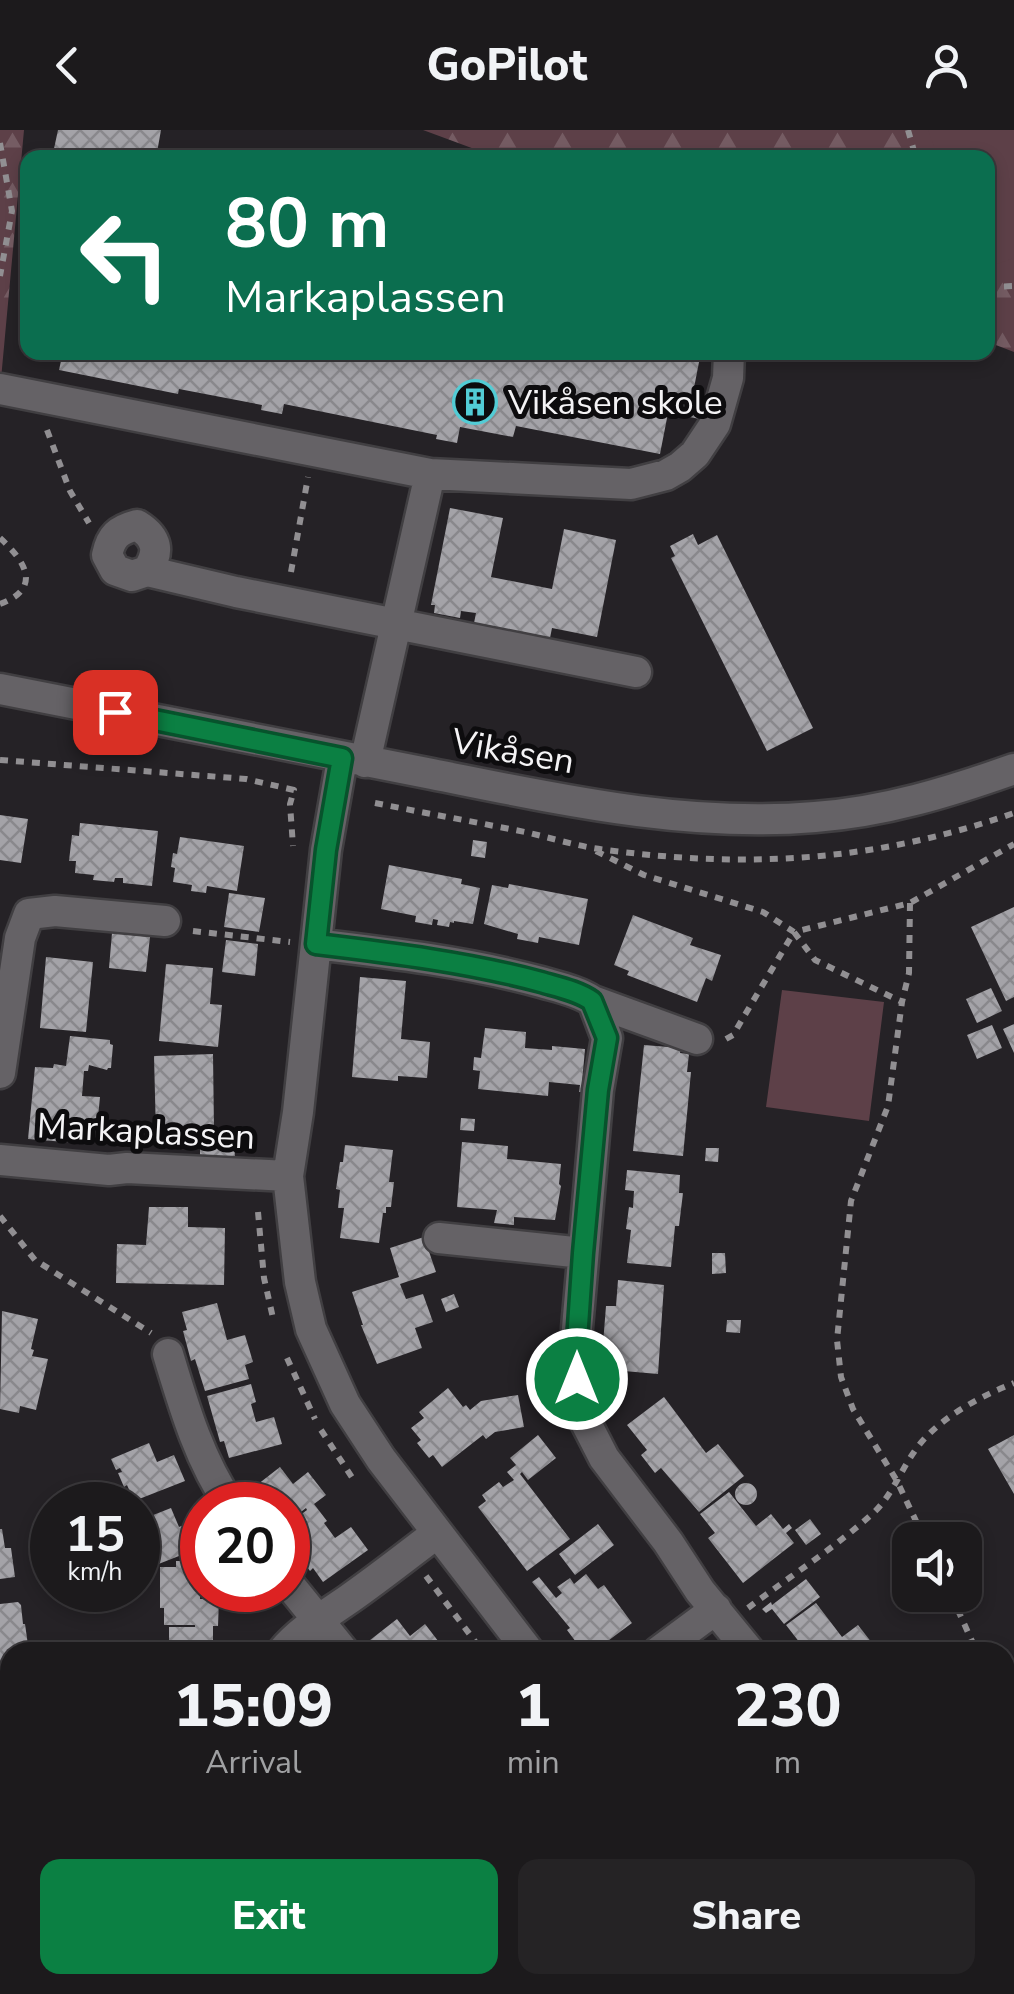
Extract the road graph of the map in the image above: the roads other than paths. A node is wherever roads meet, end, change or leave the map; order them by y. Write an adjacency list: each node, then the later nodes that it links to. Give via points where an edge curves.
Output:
1 (729, 360): 3 (street, via 715,424 695,454 666,475 630,484)
2 (0, 388): 3 (street)
3 (430, 474): 5 (street, Markaplassen)
4 (110, 542): 5 (street, via 137,525 155,546 146,572)
5 (397, 624): 6 (street); 8 (street, Markaplassen)
6 (636, 672)
7 (0, 689): 8 (street, Vikåsen)
8 (353, 760): 9 (street, Vikåsen, via 668,816 740,820 880,809); 12 (street, Markaplassen, via 326,850)
9 (1014, 769)
10 (14, 911): 11 (street, Markaplassen); 15 (street, Markaplassen, via 20,938)
11 (166, 922)
12 (316, 944): 13 (street, via 510,974); 17 (street, Markaplassen)
13 (592, 1001): 14 (street); 19 (street, via 607,1038)
14 (697, 1039)
15 (0, 1073)
16 (0, 1160): 17 (street, Markaplassen)
17 (288, 1176): 22 (street, Markaplassen, via 300,1282 327,1368 381,1459)
18 (439, 1238): 19 (street)
19 (583, 1253): 24 (street, via 576,1355 582,1415 604,1458)
20 (168, 1354): 21 (street)
21 (216, 1482)
22 (437, 1533): 25 (street); 28 (street, Markaplassen)
23 (310, 1609): 25 (street)
24 (722, 1616): 29 (street); 30 (street)
25 (318, 1619): 26 (street); 27 (street)
26 (291, 1642)
27 (336, 1642)
28 (522, 1642)
29 (676, 1642)
30 (742, 1642)

